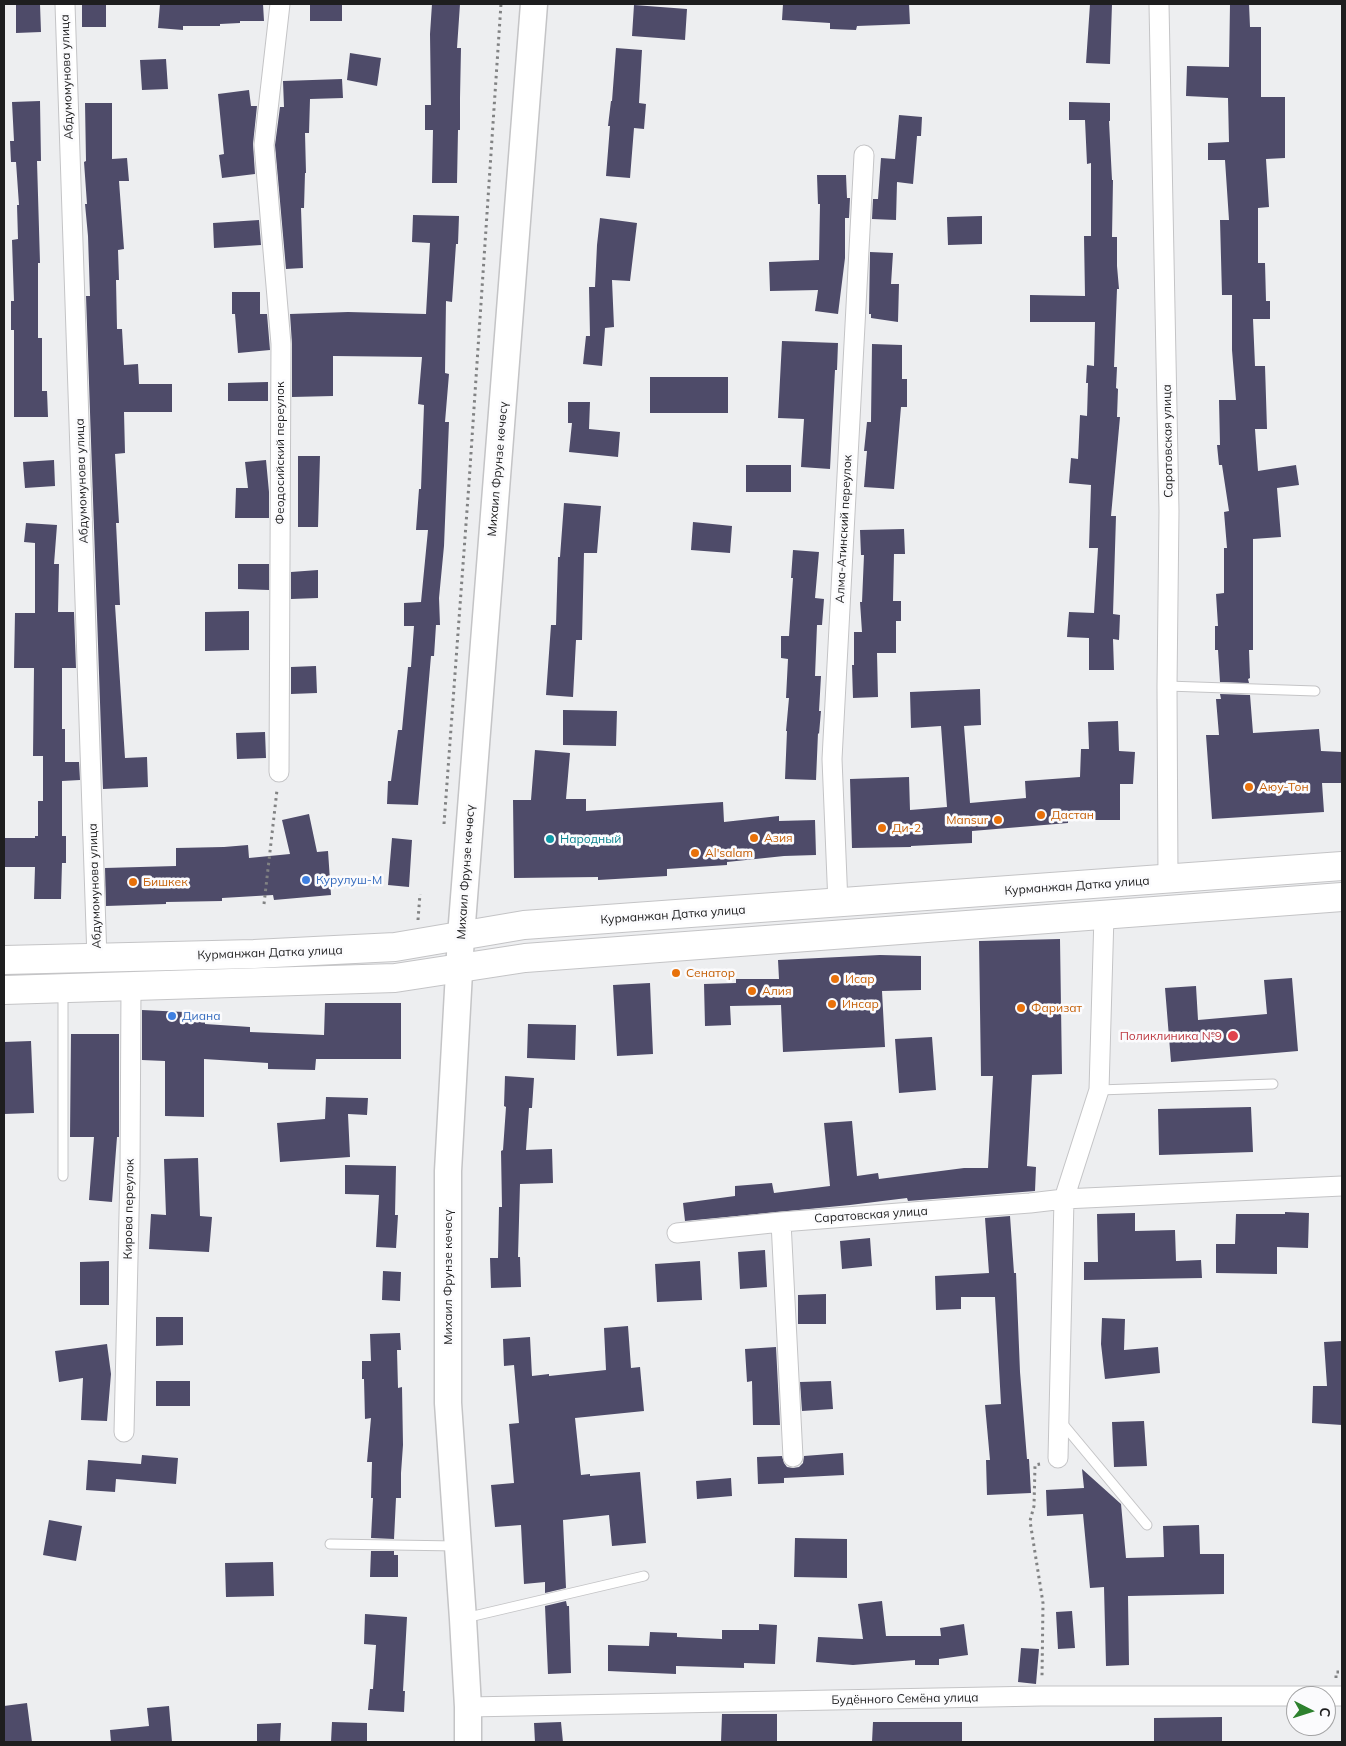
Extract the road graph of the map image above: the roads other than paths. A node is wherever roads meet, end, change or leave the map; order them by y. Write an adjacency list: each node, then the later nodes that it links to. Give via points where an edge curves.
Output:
1 (65, 4): 15 (street, Абдумомунова улица)
2 (280, 4): 8 (street, Феодосийский переулок, via 264,145 281,344)
3 (534, 4): 14 (main road, Михаил Фрунзе көчөсү)
4 (1159, 4): 6 (street, Саратовская улица, via 1169,511)
5 (864, 155): 12 (street, Алма-Атинский переулок, via 832,759)
6 (1167, 686): 7 (lane); 10 (street, Саратовская улица)
7 (1315, 691)
8 (279, 772)
9 (1342, 866): 10 (main road, Курманжан Датка улица)
10 (1168, 878): 12 (main road, Курманжан Датка улица)
11 (1342, 897): 13 (main road)
12 (838, 904): 14 (main road, Курманжан Датка улица, via 524,925)
13 (1104, 915): 17 (main road, via 525,958); 22 (street)
14 (461, 936): 15 (main road, Курманжан Датка улица, via 395,947); 17 (main road, Михаил Фрунзе көчөсү)
15 (98, 959): 16 (main road, Курманжан Датка улица)
16 (4, 960)
17 (459, 968): 18 (main road, via 395,978); 34 (main road, Михаил Фрунзе көчөсү, via 448,1171 448,1403)
18 (131, 986): 19 (main road); 29 (street, Кирова переулок)
19 (63, 989): 20 (main road); 23 (lane)
20 (4, 990)
21 (1274, 1084): 22 (lane)
22 (1100, 1090): 25 (street)
23 (62, 1176)
24 (1342, 1186): 25 (street, Саратовская улица)
25 (1064, 1198): 26 (street, Саратовская улица); 28 (street)
26 (782, 1222): 27 (street, Саратовская улица); 30 (street)
27 (677, 1233)
28 (1058, 1419): 31 (street); 32 (lane)
29 (124, 1432)
30 (793, 1457)
31 (1058, 1458)
32 (1147, 1525)
33 (330, 1544): 34 (lane)
34 (458, 1546): 36 (main road, Михаил Фрунзе көчөсү)
35 (644, 1576): 36 (lane)
36 (463, 1619): 38 (main road, Михаил Фрунзе көчөсү)
37 (1342, 1696): 38 (street, Будённого Семёна улица, via 1042,1696)
38 (468, 1707): 39 (main road, Михаил Фрунзе көчөсү)
39 (468, 1742)

